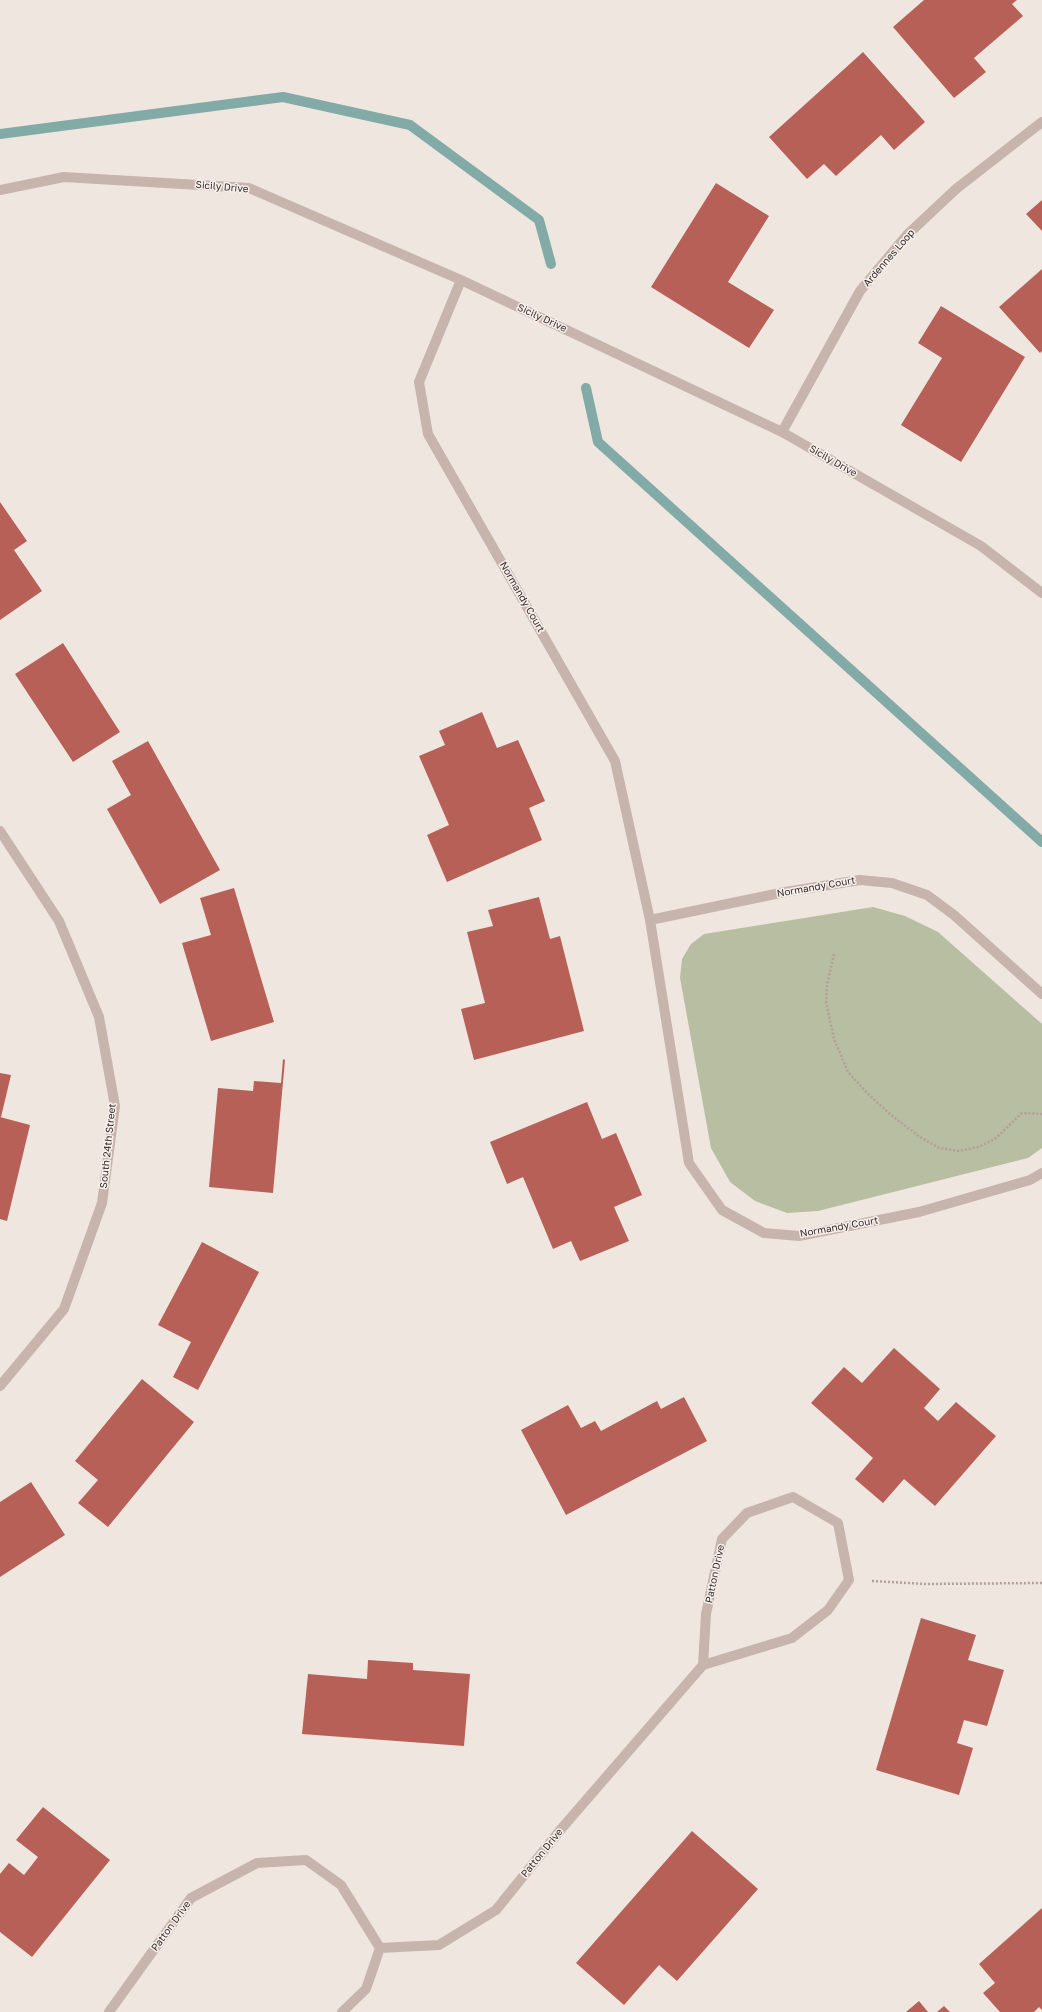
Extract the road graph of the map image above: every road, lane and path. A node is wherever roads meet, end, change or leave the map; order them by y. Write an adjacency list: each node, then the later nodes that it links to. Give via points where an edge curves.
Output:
1 (1042, 122): 4 (street, Ardennes Loop, via 956,189 907,235 860,291)
2 (0, 190): 3 (street, Sicily Drive, via 64,177 249,188)
3 (461, 280): 4 (street, Sicily Drive); 7 (street, Normandy Court, via 419,382 428,434 615,760)
4 (782, 432): 5 (street, Sicily Drive, via 982,546)
5 (1042, 593)
6 (0, 831): 12 (street, South 24th Street, via 59,921 99,1017 115,1106 102,1203 64,1309)
7 (650, 920): 9 (street, Normandy Court, via 785,892 860,880 892,883 927,895 954,914); 11 (street, Normandy Court, via 689,1163 722,1210 764,1233 799,1236 919,1212 1030,1180)
8 (834, 954): 10 (path, via 826,1002 834,1039 848,1072 868,1094 897,1119 939,1148 959,1151 978,1147 995,1139 1022,1113)
9 (1042, 994)
10 (1042, 1114)
11 (1042, 1173)
12 (0, 1386)
13 (849, 1580): 14 (path, via 926,1584); 15 (street, via 828,1610 792,1638); 15 (street, Patton Drive, via 838,1523 793,1498 747,1513 722,1539 706,1614)
14 (1042, 1583)
15 (703, 1665): 16 (street, Patton Drive, via 562,1828 496,1910 439,1945)
16 (380, 1948): 17 (street, Patton Drive, via 341,1885 306,1860 257,1863 191,1898); 18 (street, via 366,1989)
17 (109, 2012)
18 (342, 2012)

